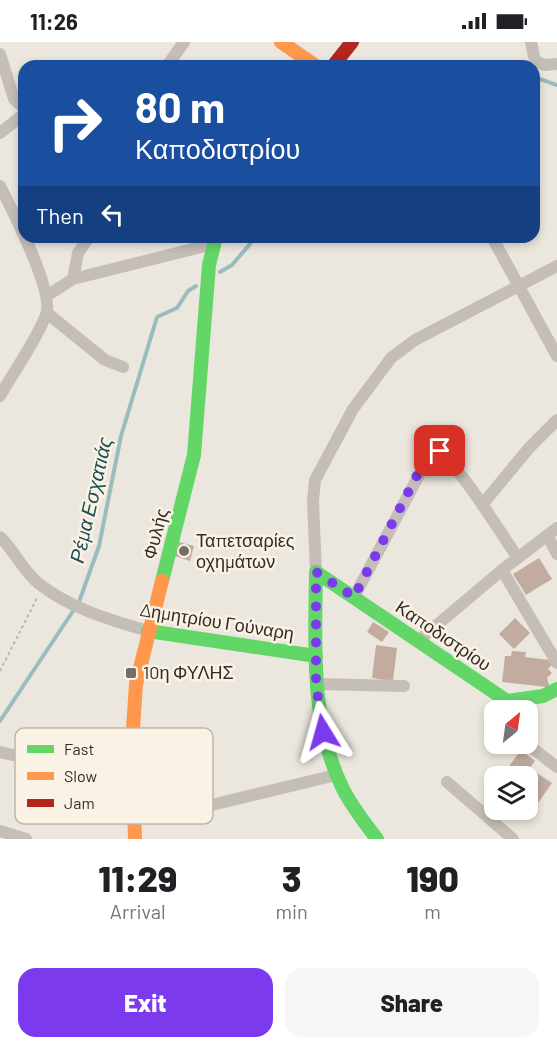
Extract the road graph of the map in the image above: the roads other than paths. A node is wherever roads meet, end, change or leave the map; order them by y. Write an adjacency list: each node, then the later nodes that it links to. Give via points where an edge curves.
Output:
1 (184, 42): 6 (street)
2 (281, 42): 7 (street)
3 (352, 42): 8 (street)
4 (531, 42): 9 (street)
5 (0, 54): 12 (street)
6 (171, 60)
7 (307, 60)
8 (338, 60)
9 (535, 60)
10 (540, 62): 11 (street)
11 (557, 64)
12 (18, 103)
13 (18, 119): 14 (street)
14 (0, 133)
15 (0, 186): 16 (street)
16 (18, 225)
17 (26, 243): 25 (street)
18 (85, 243): 23 (street, via 78,253)
19 (207, 243): 23 (street)
20 (214, 243): 39 (street, Φυλής, via 194,455)
21 (495, 243): 24 (street)
22 (557, 266): 24 (street)
23 (73, 279): 25 (street)
24 (518, 286): 27 (street); 37 (street, via 400,351 353,409 315,480)
25 (48, 295): 26 (street)
26 (47, 313): 28 (street, via 105,360); 29 (street)
27 (557, 356)
28 (123, 367)
29 (0, 396)
30 (557, 420): 31 (street)
31 (482, 505): 35 (street); 38 (street, via 440,451 433,449)
32 (552, 532): 34 (street); 35 (street)
33 (0, 537): 39 (street, Δημητρίου Γούναρη, via 22,566 62,599 91,613)
34 (557, 554)
35 (518, 558): 36 (street)
36 (502, 570): 40 (street); 42 (street)
37 (316, 572): 38 (street, Καποδιστρίου); 41 (street, Δημητρίου Γούναρη)
38 (354, 597): 40 (street, Καποδιστρίου)
39 (148, 631): 41 (street, Δημητρίου Γούναρη); 46 (street, Φυλής, via 134,698)
40 (418, 642): 45 (street, Καποδιστρίου, via 507,701 543,696)
41 (316, 656): 43 (street, Δημητρίου Γούναρη)
42 (557, 663)
43 (316, 684): 44 (street); 51 (street, Δημητρίου Γούναρη, via 323,732)
44 (404, 686)
45 (557, 689)
46 (134, 728)
47 (538, 751): 50 (street)
48 (0, 752): 49 (street)
49 (15, 755)
50 (555, 761)
51 (336, 775): 53 (street); 58 (street, Δημητρίου Γούναρη)
52 (447, 783): 59 (street)
53 (213, 805)
54 (134, 824): 57 (street, Φυλής)
55 (0, 831): 56 (street)
56 (26, 839)
57 (135, 839)
58 (377, 839)
59 (513, 839)

